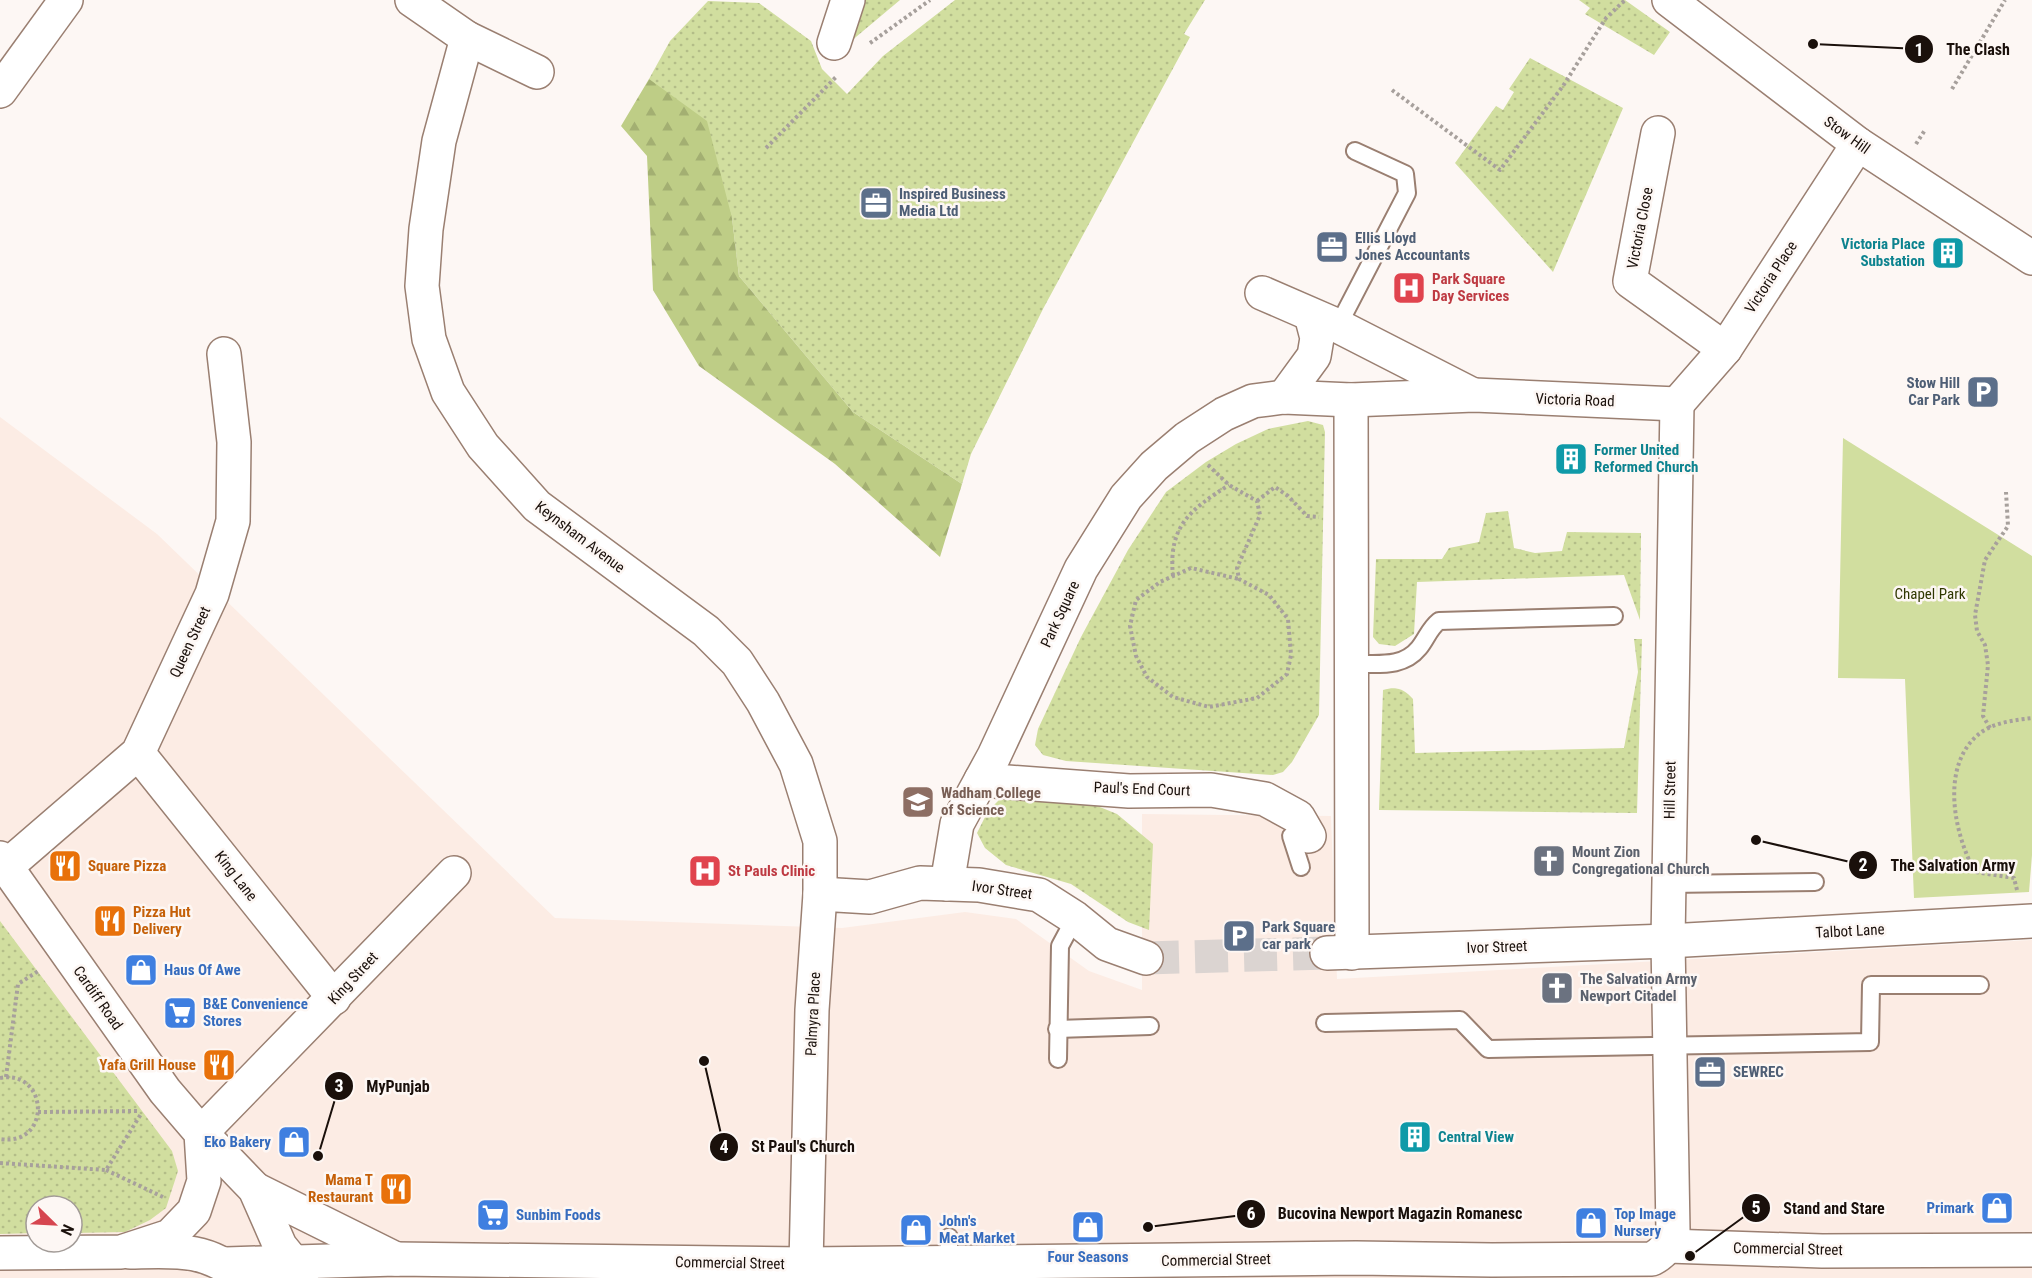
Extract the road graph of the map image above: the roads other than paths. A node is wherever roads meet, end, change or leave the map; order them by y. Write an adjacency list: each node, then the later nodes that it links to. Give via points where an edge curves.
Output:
1 (66, 0): 8 (street)
2 (412, 0): 5 (street)
3 (848, 0): 6 (street)
4 (1669, 0): 10 (street, Stow Hill)
5 (467, 38): 7 (street); 31 (street, Keynsham Avenue, via 439,141 422,286 429,339 448,392 483,446 537,506 706,631 737,662 796,764 820,841)
6 (834, 43)
7 (537, 72)
8 (0, 91)
9 (1658, 133): 15 (street, Victoria Close, via 1630,281)
10 (1858, 144): 12 (street, Stow Hill); 15 (street, Victoria Place)
11 (1354, 151): 14 (lane, via 1405,174 1407,193)
12 (2032, 258)
13 (1262, 293): 14 (street, Victoria Road)
14 (1324, 320): 17 (street, Victoria Road); 18 (street, via 1314,356)
15 (1725, 349): 20 (street, Victoria Place)
16 (224, 354): 23 (street, Queen Street, via 234,442 232,521 212,594)
17 (1474, 395): 19 (street, Victoria Road); 20 (street, Victoria Road)
18 (1269, 399): 19 (street, Victoria Road); 24 (street, Park Square, via 1224,414 1187,438 1126,497 1081,569)
19 (1351, 400): 22 (street)
20 (1677, 404): 30 (street, Hill Street)
21 (1614, 616): 22 (lane, via 1439,621 1404,661)
22 (1352, 664): 34 (street, Ivor Street, via 1340,953)
23 (138, 753): 26 (street, Queen Street); 37 (street, King Lane)
24 (981, 780): 25 (street, Paul's End Court, via 1129,791 1211,790 1265,799); 29 (street, Park Square, via 957,824)
25 (1299, 829)
26 (3, 862): 43 (street, Cardiff Road, via 165,1091)
27 (454, 873): 37 (street, King Street)
28 (1815, 882): 30 (lane)
29 (946, 884): 31 (street, via 920,883 870,897); 32 (street, Ivor Street, via 1039,895)
30 (1669, 884): 34 (street, Hill Street)
31 (820, 894): 50 (street, Palmyra Place, via 812,1010)
32 (1075, 918): 35 (street, Ivor Street, via 1107,944); 40 (lane, via 1060,946)
33 (2023, 922): 34 (street, Talbot Lane)
34 (1668, 941): 41 (street, Hill Street)
35 (1146, 958)
36 (1980, 985): 41 (lane, via 1871,986 1870,1042)
37 (334, 998): 43 (street, King Street)
38 (1325, 1023): 41 (lane, via 1460,1020 1488,1049)
39 (1150, 1026): 40 (lane)
40 (1057, 1029): 42 (lane)
41 (1670, 1045): 45 (street, Hill Street, via 1673,1231)
42 (1058, 1059)
43 (201, 1134): 44 (street, Cardiff Road); 47 (street, via 204,1181 194,1211 170,1236)
44 (255, 1189): 49 (street, Commercial Street); 52 (street, via 280,1246)
45 (1668, 1246): 46 (street, Commercial Street, via 1822,1251); 51 (street, Commercial Street, via 1652,1259)
46 (2032, 1250)
47 (121, 1252): 48 (street); 53 (street, via 205,1254)
48 (0, 1254)
49 (396, 1259): 50 (street, Commercial Street); 52 (street, Commercial Street)
50 (806, 1264): 51 (street, Commercial Street, via 949,1250)
51 (1322, 1268)
52 (299, 1269): 53 (street, Commercial Street)
53 (233, 1271)

